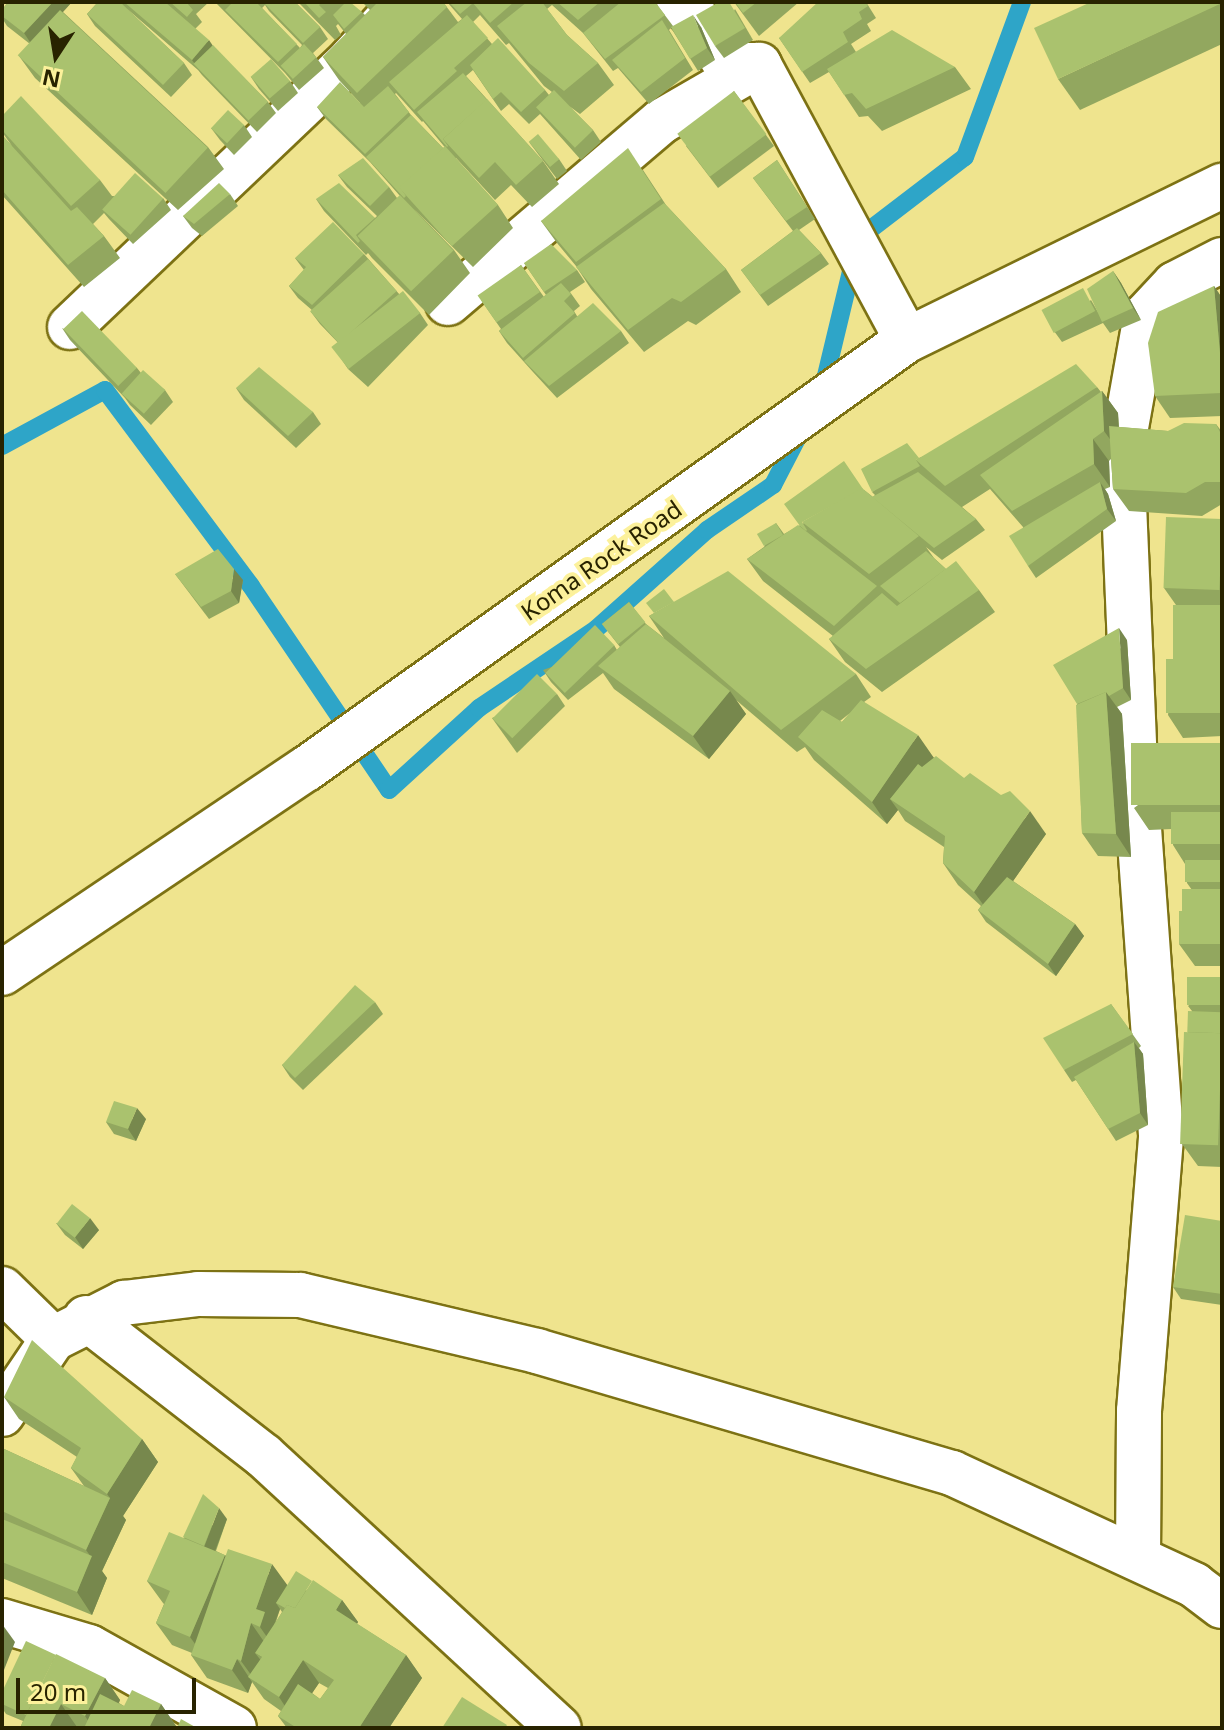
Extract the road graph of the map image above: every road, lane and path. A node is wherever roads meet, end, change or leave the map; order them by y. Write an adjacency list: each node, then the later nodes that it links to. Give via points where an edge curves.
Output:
1 (403, 2): 7 (street, via 351,59)
2 (679, 2): 3 (street, via 699,21 726,65)
3 (759, 65): 6 (street, via 662,121); 8 (street)
4 (1222, 186): 8 (street, Koma Rock Road)
5 (1222, 260): 13 (street, via 1175,284 1146,315 1122,450 1136,790 1161,1135 1139,1411)
6 (448, 303)
7 (70, 327)
8 (907, 340): 9 (street, Koma Rock Road, via 386,713)
9 (2, 973)
10 (2, 1289): 11 (street)
11 (69, 1329): 12 (street); 13 (street, via 124,1303 198,1294 300,1295 537,1351 938,1468); 17 (street, via 264,1456)
12 (2, 1414)
13 (1138, 1558): 14 (street, via 1194,1585)
14 (1222, 1606)
15 (2, 1621): 16 (street, via 89,1647)
16 (234, 1728)
17 (559, 1728)

